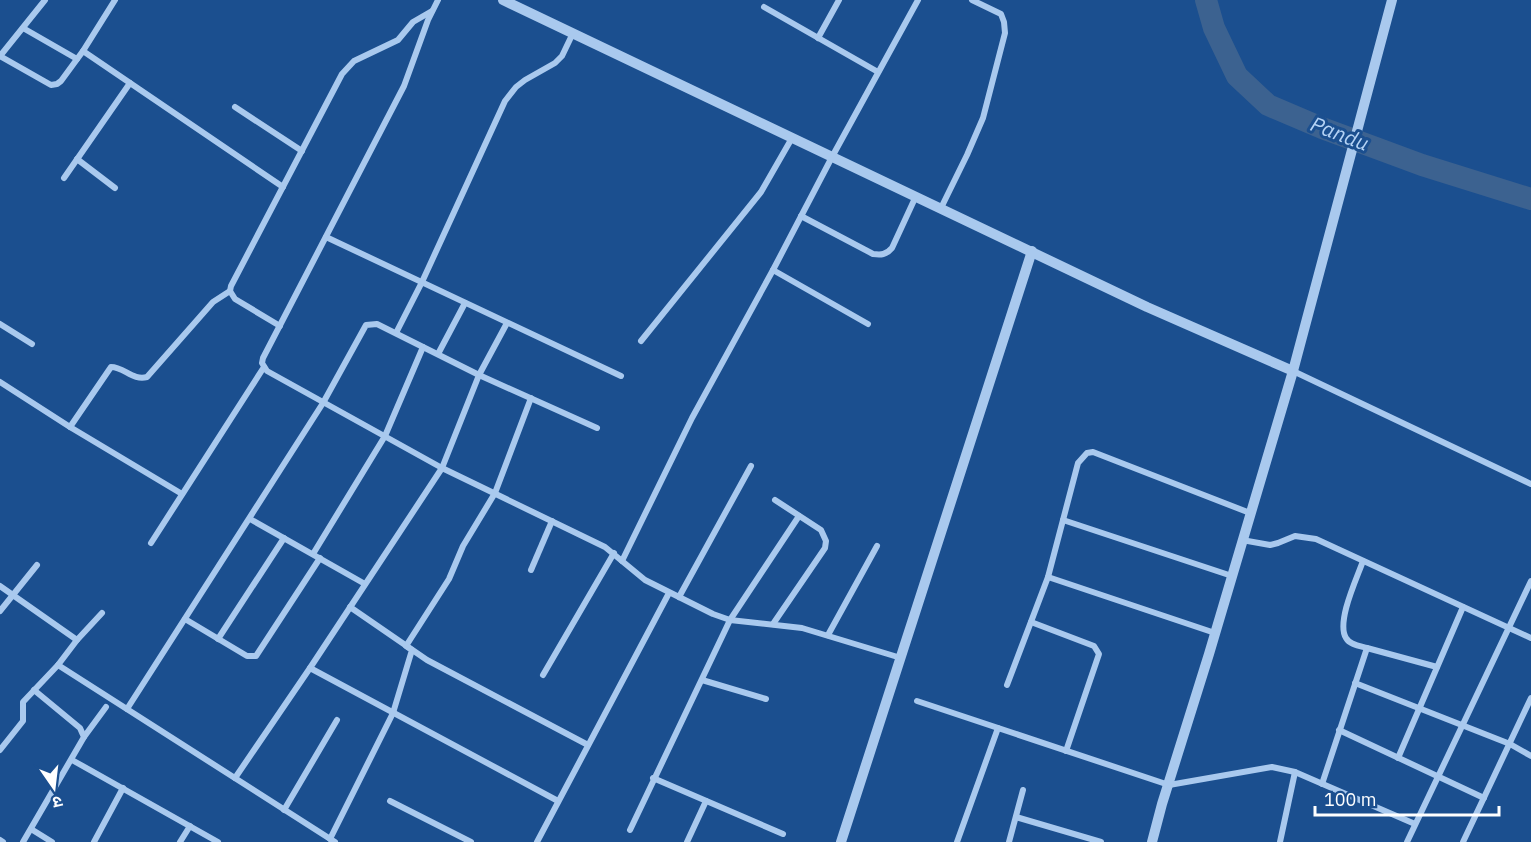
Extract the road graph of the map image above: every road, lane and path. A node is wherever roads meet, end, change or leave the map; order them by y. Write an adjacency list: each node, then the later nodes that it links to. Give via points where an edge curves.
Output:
1 (45, 0): 11 (street)
2 (115, 0): 14 (street)
3 (438, 0): 10 (street)
4 (503, 0): 12 (street)
5 (839, 0): 13 (street)
6 (918, 0): 17 (street)
7 (972, 0): 28 (street, via 1001,14 1005,33 983,118)
8 (1392, 0): 46 (street)
9 (764, 7): 13 (street)
10 (432, 11): 21 (street, via 413,22 398,40 348,66); 30 (street, via 404,86)
11 (23, 27): 15 (street); 16 (street)
12 (573, 33): 20 (street); 33 (street, via 555,63 525,80 505,101)
13 (818, 38): 17 (street)
14 (83, 51): 16 (street); 18 (street)
15 (0, 56): 16 (street, via 51,85 61,81)
16 (77, 59)
17 (878, 72): 22 (street)
18 (130, 83): 23 (street); 26 (street)
19 (235, 107): 21 (street)
20 (792, 138): 22 (street); 41 (street, via 761,192)
21 (302, 150): 26 (street)
22 (832, 157): 27 (street); 29 (street)
23 (77, 159): 24 (street); 25 (street)
24 (64, 178)
25 (114, 188)
26 (282, 188): 34 (street)
27 (916, 196): 28 (street); 29 (street, via 892,248 882,255 873,254)
28 (941, 208): 31 (street)
29 (801, 216): 32 (street)
30 (326, 237): 33 (street); 39 (street)
31 (1032, 251): 46 (street); 101 (street)
32 (773, 270): 38 (street); 73 (street, via 692,418)
33 (422, 282): 35 (street); 40 (street)
34 (231, 291): 39 (street, via 235,299); 52 (street, via 213,302 147,378 111,368)
35 (465, 303): 36 (street); 44 (street)
36 (507, 323): 47 (street); 48 (street)
37 (0, 324): 42 (street)
38 (868, 324)
39 (280, 326): 45 (street, via 263,358)
40 (396, 333): 43 (street); 51 (street, via 377,324 366,325)
41 (641, 341)
42 (32, 344)
43 (423, 347): 44 (street); 54 (street)
44 (438, 354): 47 (street)
45 (264, 367): 51 (street); 58 (street)
46 (1293, 371): 57 (street); 61 (street)
47 (479, 375): 50 (street); 56 (street)
48 (621, 376)
49 (0, 384): 52 (street)
50 (531, 398): 53 (street); 59 (street)
51 (323, 403): 54 (street); 63 (street)
52 (70, 427): 58 (street)
53 (597, 428)
54 (385, 436): 56 (street); 71 (street)
55 (751, 466): 84 (street)
56 (442, 468): 59 (street); 80 (street)
57 (1531, 484)
58 (182, 494): 68 (street)
59 (495, 494): 65 (street); 99 (street, via 463,546 449,579)
60 (775, 500): 62 (street)
61 (1250, 513): 64 (street, via 1094,452 1087,453 1078,464); 67 (street)
62 (799, 516): 90 (street); 92 (street, via 821,530 825,548)
63 (250, 519): 66 (street); 89 (street)
64 (1063, 520): 77 (street); 78 (street)
65 (552, 521): 70 (street); 76 (street)
66 (284, 538): 71 (street); 97 (street)
67 (1242, 540): 74 (street, via 1270,545 1304,536); 77 (street)
68 (151, 543)
69 (878, 546): 95 (street)
70 (614, 553): 73 (street); 105 (street)
71 (313, 554): 72 (street)
72 (320, 558): 80 (street); 97 (street, via 256,656 247,656)
73 (622, 561): 82 (street)
74 (1363, 561): 86 (street); 100 (street, via 1343,629 1350,643)
75 (37, 565): 83 (street)
76 (531, 570)
77 (1232, 576): 94 (street)
78 (1048, 577): 91 (street); 94 (street)
79 (1531, 581): 93 (street)
80 (365, 584): 85 (street)
81 (0, 586): 83 (street)
82 (669, 593): 84 (street); 123 (street)
83 (12, 595): 87 (street); 98 (street)
84 (679, 597): 90 (street)
85 (350, 607): 99 (street); 104 (street)
86 (1463, 607): 93 (street); 103 (street)
87 (0, 610)
88 (102, 613): 98 (street)
89 (185, 619): 97 (street); 115 (street)
90 (730, 620): 92 (street); 106 (street)
91 (1031, 622): 108 (street); 125 (street, via 1094,646 1100,654)
92 (773, 624): 95 (street)
93 (1509, 628): 96 (street); 118 (street)
94 (1215, 633): 134 (street)
95 (828, 635): 101 (street)
96 (1531, 638)
97 (218, 639)
98 (77, 640): 102 (street)
99 (406, 646): 116 (street, via 412,650); 123 (street)
100 (1367, 648): 103 (street); 107 (street)
101 (902, 658): 158 (street)
102 (58, 664): 109 (street); 115 (street)
103 (1437, 667): 114 (street)
104 (310, 668): 116 (street); 131 (street)
105 (543, 675)
106 (702, 680): 111 (street); 132 (street)
107 (1355, 683): 114 (street); 120 (street)
108 (1006, 685)
109 (34, 690): 121 (street, via 80,728); 124 (street, via 23,702 22,721)
110 (1531, 698): 122 (street)
111 (766, 699)
112 (917, 701): 119 (street)
113 (106, 707): 121 (street)
114 (1419, 708): 118 (street); 127 (street)
115 (127, 709): 131 (street)
116 (393, 713): 139 (street); 148 (street)
117 (338, 720): 141 (street)
118 (1462, 725): 122 (street); 130 (street)
119 (998, 728): 125 (street); 159 (street)
120 (1340, 730): 127 (street); 133 (street)
121 (84, 737): 128 (street)
122 (1510, 744): 126 (street); 137 (street)
123 (588, 745): 139 (street)
124 (0, 750)
125 (1066, 751): 134 (street)
126 (1531, 756)
127 (1398, 758): 130 (street)
128 (72, 760): 135 (street); 145 (street)
129 (1295, 772): 133 (street); 134 (street, via 1272,767); 149 (street)
130 (1438, 776): 137 (street); 143 (street)
131 (235, 778): 141 (street)
132 (653, 778): 140 (street); 146 (street)
133 (1322, 784): 143 (street)
134 (1169, 785): 162 (street)
135 (123, 788): 144 (street); 152 (street)
136 (1023, 790): 142 (street)
137 (1484, 798): 164 (street)
138 (390, 801): 155 (street)
139 (558, 801): 156 (street)
140 (706, 801): 147 (street); 157 (street)
141 (284, 810): 148 (street)
142 (1016, 817): 160 (street); 161 (street)
143 (1415, 824): 163 (street)
144 (190, 826): 153 (street); 154 (street)
145 (31, 829): 150 (street); 151 (street)
146 (630, 830)
147 (783, 834)
148 (332, 840)
149 (1282, 841)
150 (23, 842)
151 (52, 842)
152 (94, 842)
153 (180, 842)
154 (218, 842)
155 (471, 842)
156 (537, 842)
157 (687, 842)
158 (841, 842)
159 (957, 842)
160 (1009, 842)
161 (1101, 842)
162 (1152, 842)
163 (1407, 842)
164 (1463, 842)

